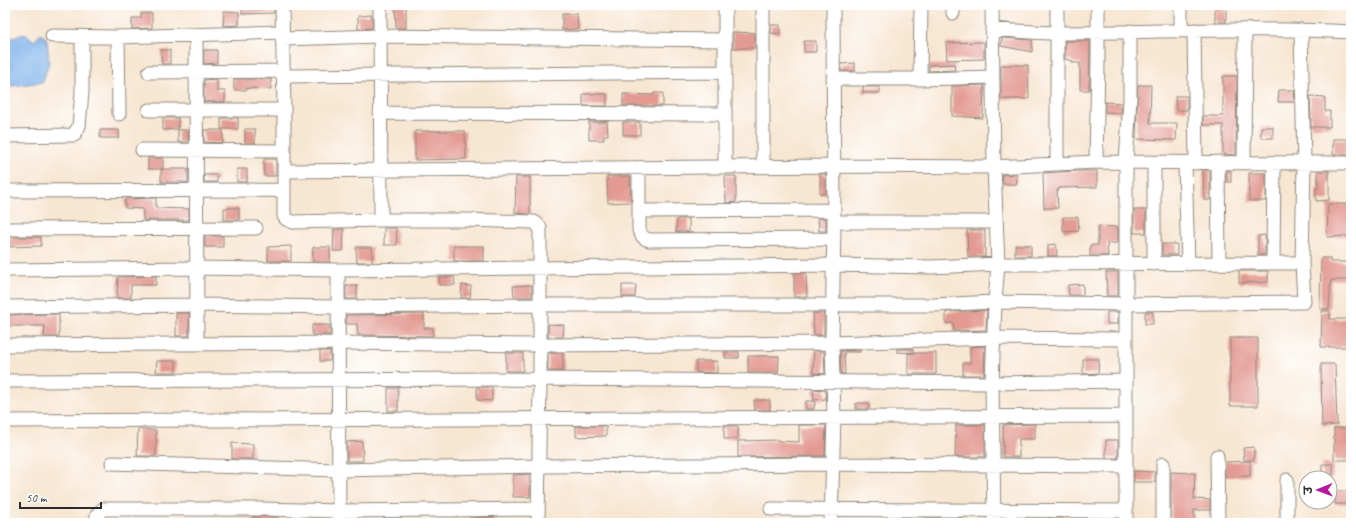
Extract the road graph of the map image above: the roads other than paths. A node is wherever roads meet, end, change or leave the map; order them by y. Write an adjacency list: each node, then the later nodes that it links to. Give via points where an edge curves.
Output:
1 (282, 5): 22 (street)
2 (380, 5): 23 (street)
3 (725, 5): 25 (street)
4 (763, 5): 57 (street)
5 (833, 5): 32 (street)
6 (921, 5): 33 (street)
7 (992, 5): 11 (street)
8 (1057, 5): 18 (street)
9 (1098, 5): 16 (street)
10 (1181, 5): 12 (street)
11 (992, 29): 18 (street); 31 (street)
12 (1187, 30): 13 (street); 15 (street); 49 (street)
13 (1245, 30): 14 (street); 46 (street)
14 (1301, 30): 17 (street); 51 (street)
15 (1130, 31): 16 (street); 47 (street, via 1130,99)
16 (1098, 32): 18 (street); 44 (street)
17 (1351, 32)
18 (1058, 33): 53 (street)
19 (196, 35): 21 (street); 22 (street); 27 (street)
20 (52, 36): 24 (street)
21 (118, 36): 24 (street); 38 (street)
22 (282, 36): 23 (street); 29 (street)
23 (380, 36): 25 (street); 30 (street)
24 (82, 37): 40 (street, via 82,92 79,126 74,135)
25 (725, 40): 28 (street)
26 (149, 72): 27 (street)
27 (196, 72): 29 (street); 34 (street)
28 (724, 72): 30 (street); 39 (street)
29 (283, 74): 30 (street); 36 (street)
30 (380, 75): 37 (street)
31 (993, 77): 33 (street); 55 (street)
32 (833, 79): 33 (street); 54 (street)
33 (920, 79)
34 (196, 109): 35 (street); 36 (street); 43 (street)
35 (149, 110)
36 (284, 110): 42 (street)
37 (380, 113): 39 (street); 59 (street)
38 (118, 114)
39 (725, 114): 56 (street)
40 (5, 136)
41 (142, 150): 43 (street)
42 (284, 151): 43 (street); 60 (street)
43 (196, 152): 61 (street)
44 (1096, 162): 47 (street); 53 (street)
45 (1218, 162): 46 (street); 49 (street); 72 (street)
46 (1244, 162): 50 (street)
47 (1126, 163): 48 (street); 76 (street)
48 (1154, 163): 49 (street); 77 (street)
49 (1191, 163): 78 (street)
50 (1274, 163): 51 (street); 73 (street)
51 (1304, 163): 52 (street); 74 (street)
52 (1351, 163)
53 (1057, 164): 55 (street)
54 (834, 166): 55 (street); 57 (street); 65 (street)
55 (994, 166): 67 (street)
56 (725, 167): 57 (street); 58 (street)
57 (763, 167)
58 (639, 168): 59 (street); 64 (street)
59 (380, 170): 60 (street); 66 (street)
60 (284, 171): 62 (street)
61 (197, 190): 62 (street); 63 (street); 68 (street)
62 (284, 190): 66 (street, via 284,216 289,221)
63 (5, 191)
64 (639, 211): 65 (street); 71 (street, via 639,230 645,239 650,240)
65 (834, 216): 67 (street); 71 (street)
66 (381, 220): 81 (street, via 534,222 540,228)
67 (996, 222): 75 (street)
68 (197, 228): 69 (street); 70 (street); 80 (street)
69 (256, 228)
70 (5, 229)
71 (834, 240): 79 (street)
72 (1219, 263): 73 (street); 78 (street)
73 (1273, 263): 74 (street)
74 (1302, 263): 86 (street, via 1304,302)
75 (998, 264): 76 (street); 79 (street, via 931,267); 84 (street)
76 (1126, 264): 77 (street); 86 (street)
77 (1154, 264): 78 (street)
78 (1188, 264)
79 (833, 265): 81 (street); 88 (street)
80 (197, 268): 82 (street); 83 (street); 87 (street)
81 (539, 268): 83 (street); 85 (street)
82 (5, 270)
83 (338, 270): 90 (street)
84 (995, 302): 86 (street); 88 (street); 91 (street)
85 (540, 304): 88 (street); 90 (street); 97 (street)
86 (1126, 304): 92 (street)
87 (197, 305): 89 (street); 90 (street); 95 (street)
88 (833, 305): 94 (street)
89 (5, 307)
90 (338, 307): 93 (street)
91 (994, 338): 92 (street); 94 (street); 103 (street)
92 (1126, 339): 102 (street)
93 (338, 343): 95 (street); 97 (street); 98 (street)
94 (832, 343): 97 (street); 101 (street)
95 (198, 344): 96 (street)
96 (5, 345)
97 (540, 345): 99 (street)
98 (338, 379): 99 (street); 100 (street); 108 (street)
99 (540, 379): 101 (street); 107 (street)
100 (5, 381)
101 (832, 381): 103 (street); 104 (street)
102 (1126, 381): 103 (street); 106 (street)
103 (992, 383): 105 (street)
104 (834, 416): 105 (street); 107 (street); 112 (street)
105 (993, 416): 106 (street); 114 (street)
106 (1126, 416): 116 (street)
107 (539, 418): 108 (street); 115 (street)
108 (338, 419): 109 (street); 117 (street)
109 (5, 421)
110 (1217, 456): 129 (street)
111 (112, 463): 117 (street)
112 (832, 464): 114 (street); 115 (street); 121 (street)
113 (1163, 464): 128 (street)
114 (993, 465): 116 (street); 123 (street)
115 (538, 466): 117 (street); 120 (street)
116 (1126, 466): 124 (street)
117 (338, 470): 122 (street)
118 (1287, 480): 130 (street)
119 (770, 508): 121 (street)
120 (538, 509): 122 (street); 126 (street)
121 (831, 509): 123 (street); 127 (street)
122 (339, 517): 125 (street, via 103,509 99,511)
123 (994, 517): 124 (street)
124 (1126, 517)
125 (96, 523)
126 (538, 523)
127 (831, 523)
128 (1163, 523)
129 (1218, 523)
130 (1287, 523)

